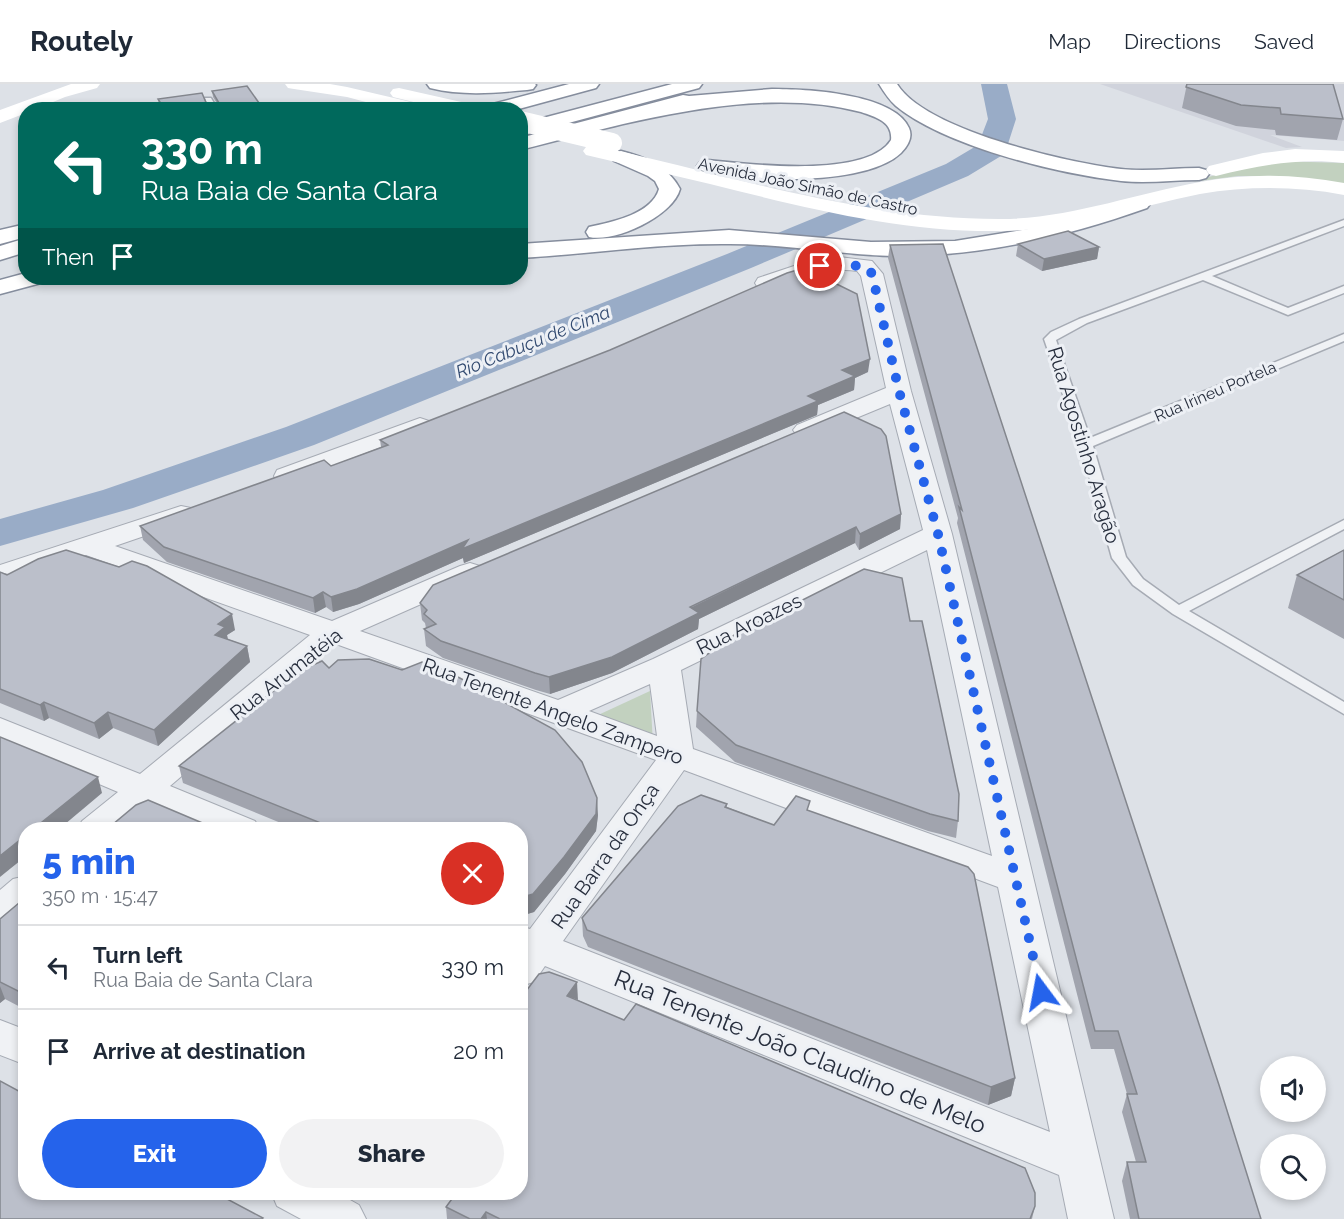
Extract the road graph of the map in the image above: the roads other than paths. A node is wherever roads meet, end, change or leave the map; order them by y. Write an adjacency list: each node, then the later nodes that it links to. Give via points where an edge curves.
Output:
1 (91, 84): 10 (main road)
2 (294, 84): 11 (main road)
3 (356, 84): 11 (main road)
4 (535, 84): 11 (main road)
5 (590, 84): 13 (main road)
6 (651, 84): 19 (main road)
7 (693, 84): 21 (main road)
8 (743, 84): 16 (main road)
9 (888, 84): 27 (main road, via 912,110 961,133 1023,153 1122,175)
10 (41, 101): 12 (main road)
11 (429, 101)
12 (27, 102)
13 (522, 102)
14 (18, 103): 15 (main road)
15 (0, 104)
16 (662, 106): 23 (main road); 26 (main road, via 753,92 813,94 873,108 900,130 897,148 867,163 844,168 788,173)
17 (18, 110): 18 (main road)
18 (0, 117)
19 (528, 118)
20 (528, 122): 24 (main road, Avenida João Simão de Castro, bridge)
21 (528, 130)
22 (528, 134): 24 (main road, Avenida João Simão de Castro, via 593,151)
23 (528, 142)
24 (617, 150): 26 (main road, Avenida João Simão de Castro); 30 (main road, Avenida João Simão de Castro, via 820,203); 34 (main road, via 664,178 668,194 662,204 649,214 612,228 566,236)
25 (1342, 157): 27 (main road, Avenida João Simão de Castro, via 1271,157); 28 (main road)
26 (707, 166): 30 (main road, Avenida João Simão de Castro)
27 (1199, 174): 30 (main road, Avenida João Simão de Castro, via 1074,206 1022,214)
28 (1339, 188): 29 (main road, Avenida João Simão de Castro, via 1268,182 1240,184 1186,191)
29 (1140, 204): 30 (main road, Avenida João Simão de Castro, via 1006,225 945,223); 36 (main road, via 1064,229 998,242 923,250 690,237)
30 (895, 212)
31 (1344, 223): 40 (lane, Rua Agostinho Aragão)
32 (18, 231): 33 (main road)
33 (0, 235)
34 (528, 236)
35 (18, 247): 37 (main road)
36 (528, 250)
37 (0, 253)
38 (18, 264): 39 (main road)
39 (0, 269)
40 (1203, 276): 43 (lane, via 1288,312); 49 (lane, Rua Agostinho Aragão, via 1075,324 1050,339)
41 (18, 282): 42 (main road)
42 (0, 287)
43 (1344, 289)
44 (748, 291): 46 (street, via 830,265 858,264 869,269)
45 (1344, 337): 49 (lane, Rua Irineu Portela)
46 (899, 391): 48 (street); 53 (street)
47 (446, 416): 50 (street)
48 (780, 441)
49 (1086, 444): 57 (lane, Rua Agostinho Aragão, via 1119,558 1138,582)
50 (265, 484)
51 (200, 507): 54 (street)
52 (1344, 524): 57 (lane)
53 (938, 534): 59 (street, Rua Aroazes); 67 (street)
54 (90, 547): 56 (street); 58 (street, Rua Tenente Angelo Zampero)
55 (499, 560): 58 (street, Rua Arumatéia)
56 (0, 575)
57 (1178, 611): 60 (lane, Rua Agostinho Aragão)
58 (332, 633): 61 (street, Rua Tenente Angelo Zampero); 64 (street, Rua Arumatéia)
59 (664, 666): 61 (street, Rua Aroazes); 63 (street)
60 (1344, 709)
61 (559, 712): 63 (street, Rua Tenente Angelo Zampero)
62 (0, 729): 64 (street)
63 (677, 755): 67 (street, Rua Tenente Angelo Zampero); 70 (street, Rua Barra da Onça)
64 (142, 790): 65 (street, Rua Arumatéia); 66 (street)
65 (104, 822)
66 (222, 822)
67 (1015, 879): 74 (street)
68 (18, 895): 69 (street)
69 (0, 910)
70 (528, 952)
71 (528, 953): 74 (street, Rua Tenente João Claudino de Melo)
72 (0, 1036): 73 (street)
73 (18, 1045)
74 (1085, 1200)

